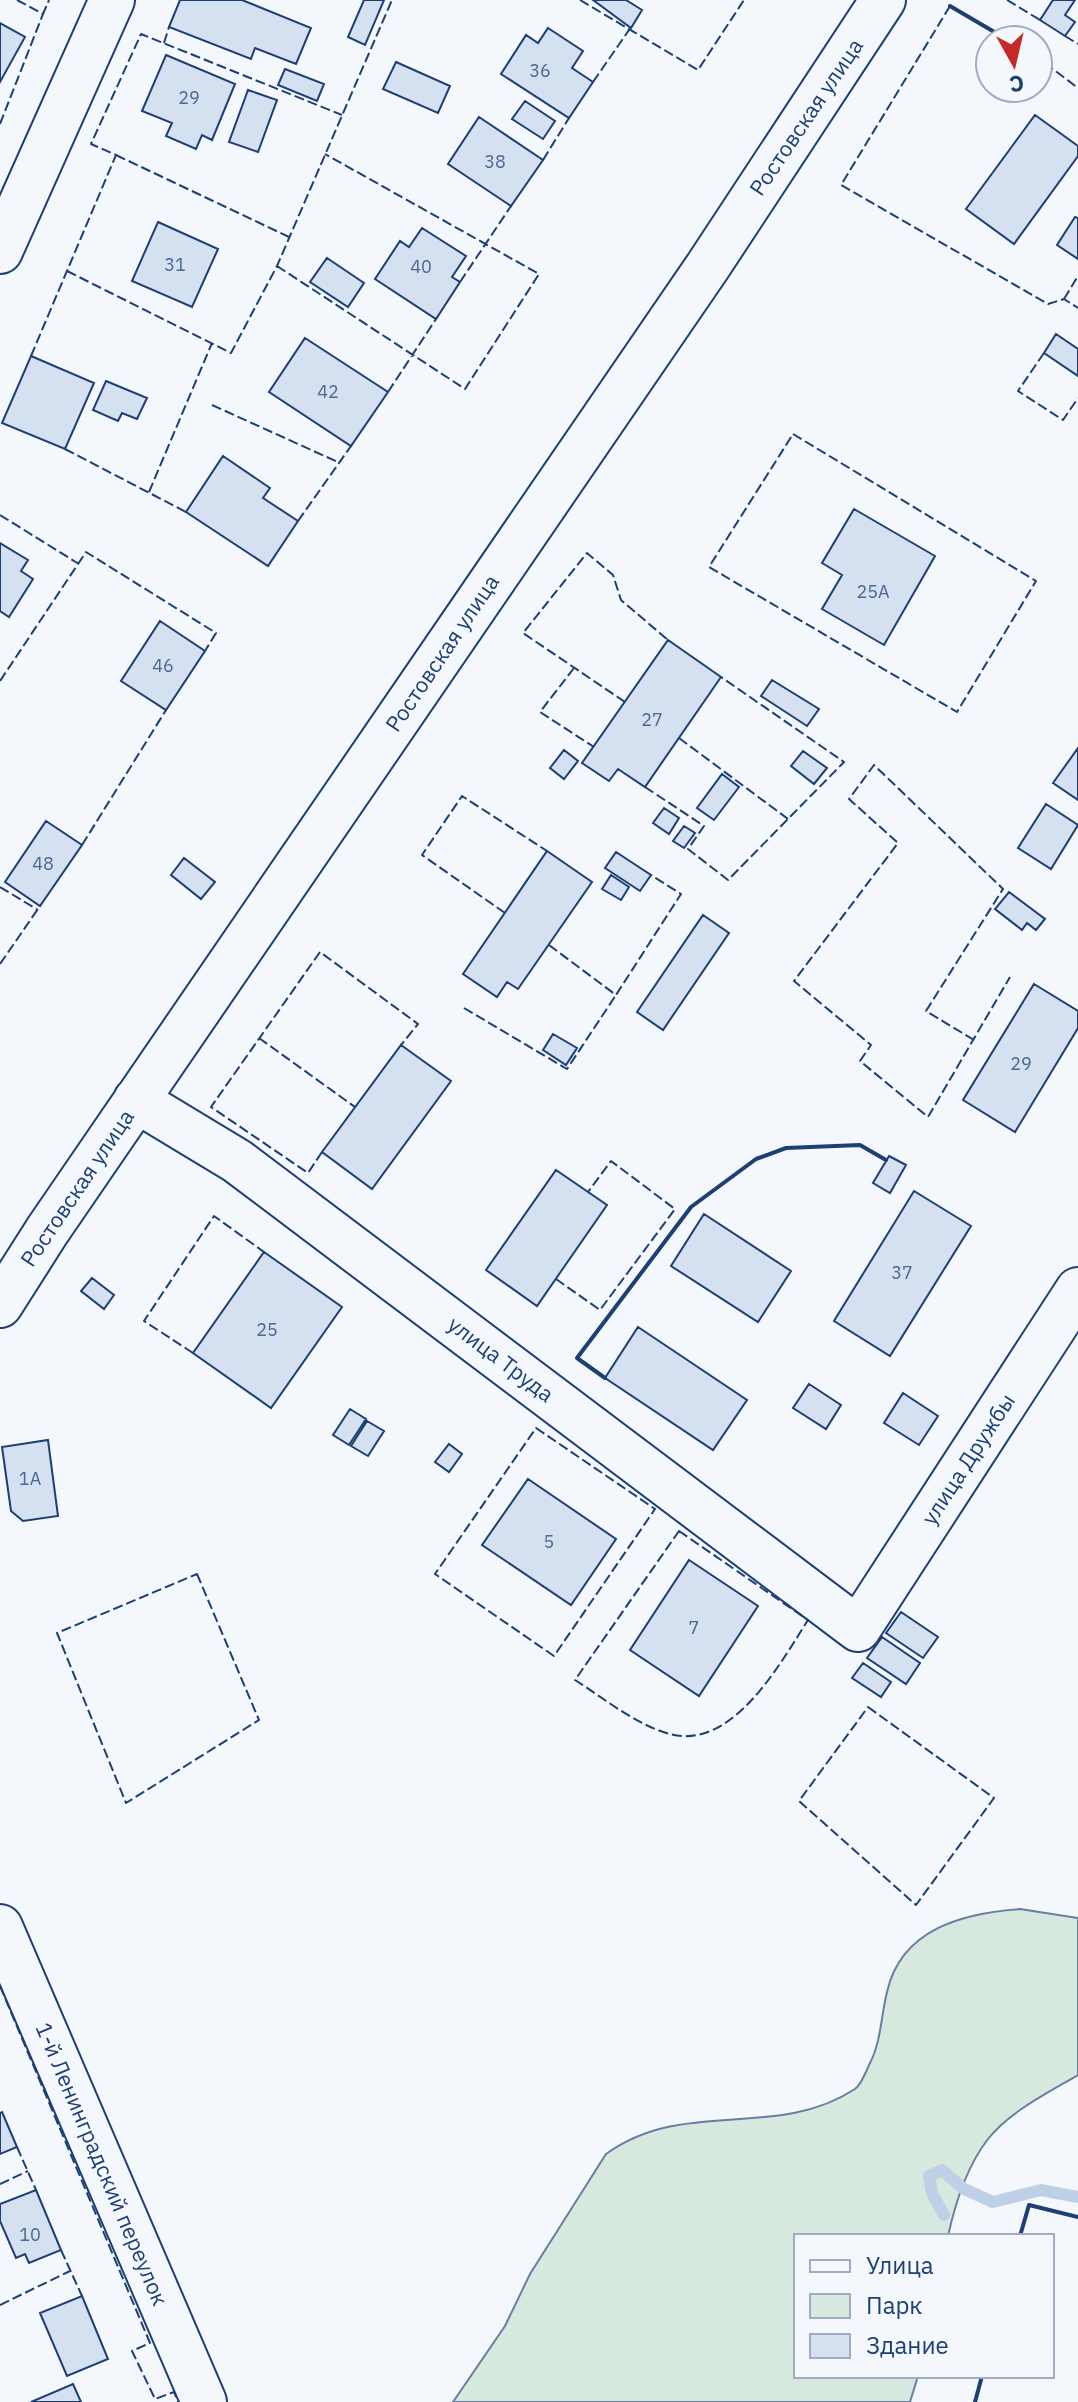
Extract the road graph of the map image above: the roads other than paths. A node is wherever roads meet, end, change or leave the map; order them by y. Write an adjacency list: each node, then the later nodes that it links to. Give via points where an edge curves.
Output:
1 (112, 0): 3 (street)
2 (883, 0): 4 (street, Ростовская улица, via 699,279)
3 (0, 251)
4 (136, 1100): 6 (street, Ростовская улица); 7 (street, улица Труда, via 237,1161)
5 (1078, 1290): 7 (street, улица Дружбы)
6 (0, 1305)
7 (858, 1629)
8 (0, 1927): 9 (street, 1-й Ленинградский переулок)
9 (204, 2402)

